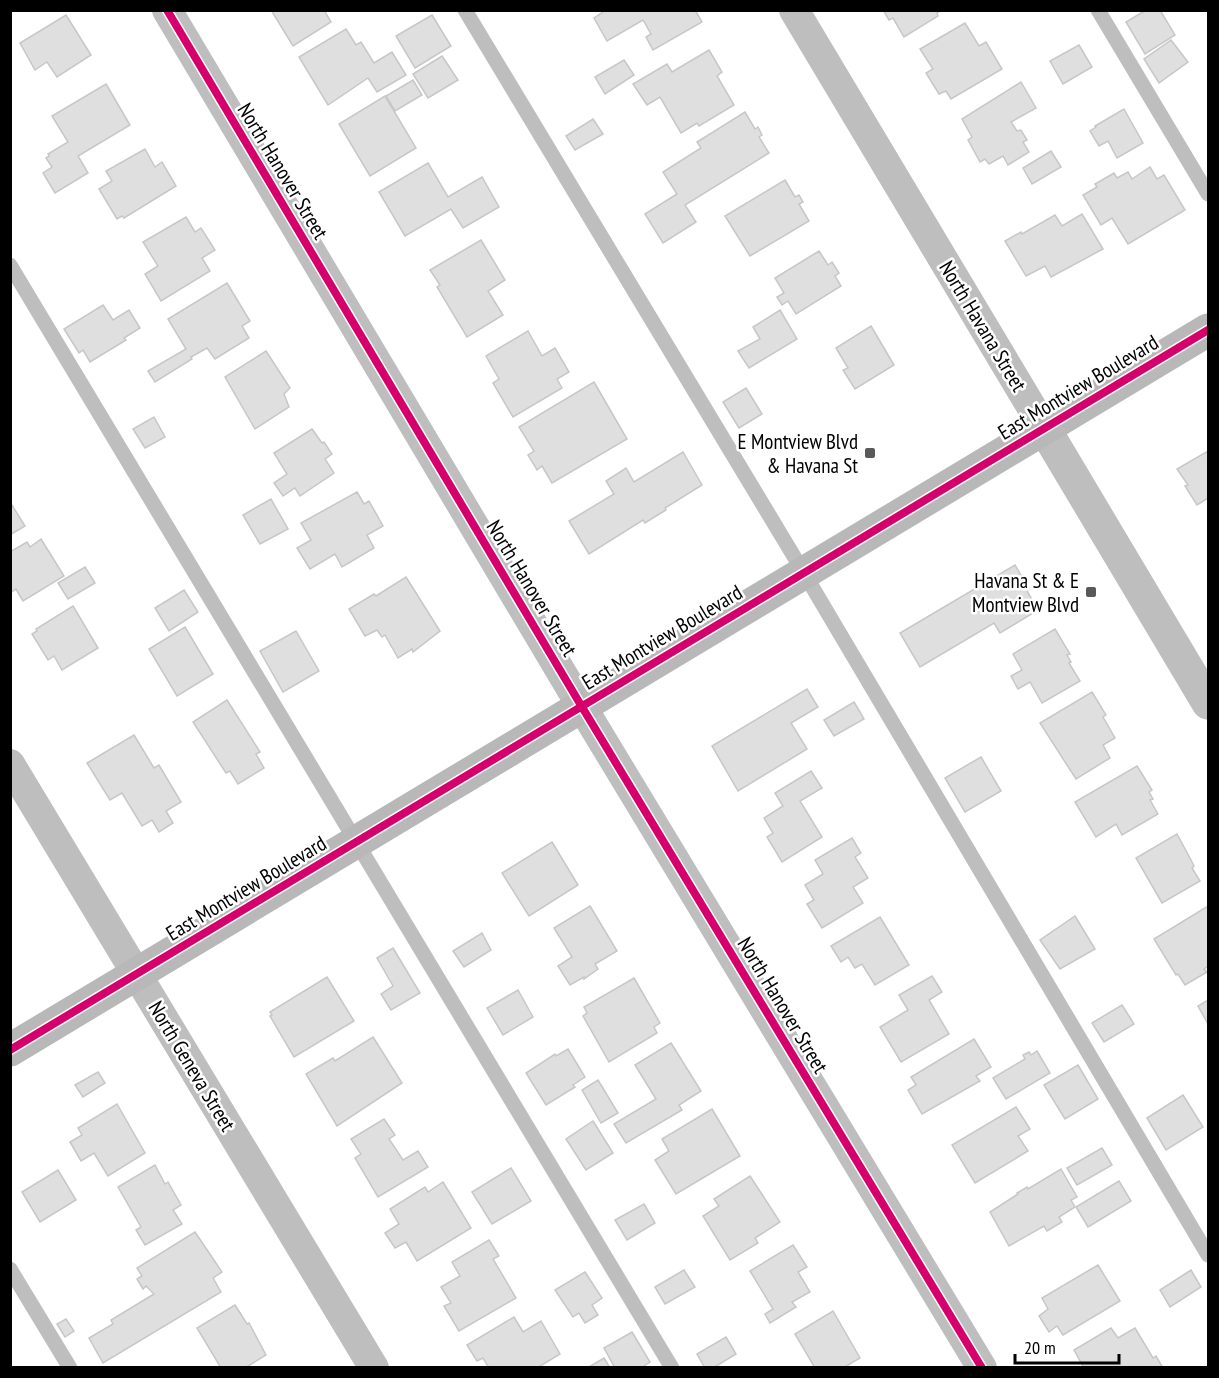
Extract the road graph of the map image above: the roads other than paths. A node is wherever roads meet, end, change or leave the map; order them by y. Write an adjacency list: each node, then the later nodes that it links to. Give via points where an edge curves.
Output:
1 (167, 10): 11 (street, North Hanover Street)
2 (465, 10): 9 (lane)
3 (794, 10): 8 (street, North Havana Street)
4 (1098, 10): 5 (lane)
5 (1209, 194)
6 (10, 265): 13 (lane)
7 (1209, 330): 8 (main road, East Montview Boulevard)
8 (1044, 428): 9 (main road, East Montview Boulevard); 10 (street, North Havana Street)
9 (804, 573): 11 (main road, East Montview Boulevard); 16 (lane)
10 (1209, 703)
11 (582, 707): 13 (main road, East Montview Boulevard); 21 (street, North Hanover Street)
12 (10, 764): 14 (street, North Geneva Street)
13 (358, 842): 14 (main road, East Montview Boulevard); 20 (lane)
14 (137, 975): 15 (main road, East Montview Boulevard); 19 (street, North Geneva Street)
15 (10, 1050)
16 (1209, 1255)
17 (10, 1269): 18 (lane)
18 (70, 1368)
19 (374, 1368)
20 (672, 1368)
21 (982, 1368)

